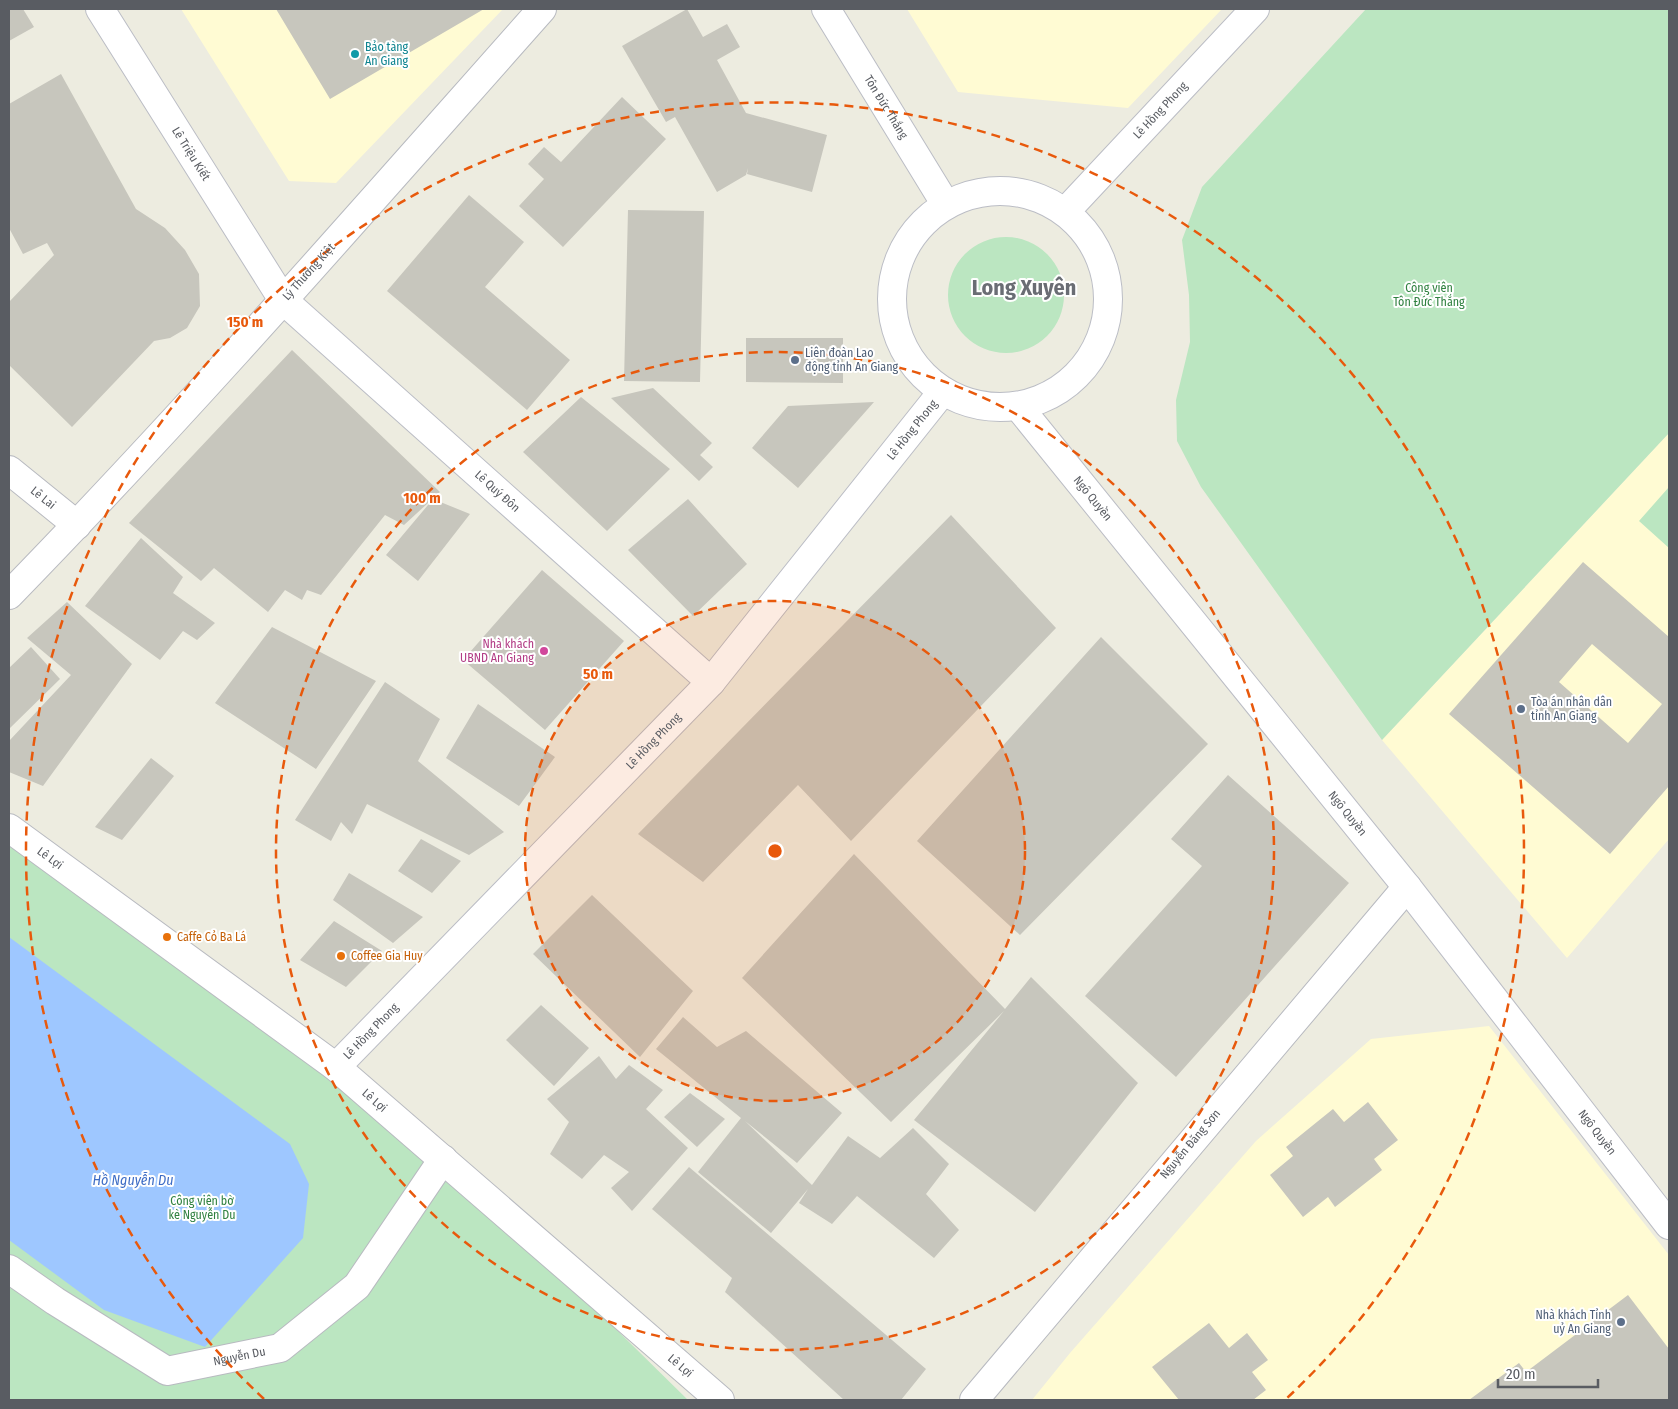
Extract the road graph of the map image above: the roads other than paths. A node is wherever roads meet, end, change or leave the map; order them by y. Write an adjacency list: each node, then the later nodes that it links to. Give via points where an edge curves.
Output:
1 (100, 9): 7 (street, Lê Triệu Kiết)
2 (542, 9): 7 (street, Lý Thường Kiệt)
3 (826, 9): 5 (street, Tôn Đức Thắng)
4 (1255, 9): 6 (street, Lê Hồng Phong)
5 (946, 205): 6 (street, via 975,193 1006,190 1038,196); 8 (street, via 917,228 898,261 891,297 896,334 905,351 914,367)
6 (1066, 212): 9 (street, via 1091,238 1106,270 1110,306 1101,342 1081,372 1053,395)
7 (283, 300): 11 (street, Lý Thường Kiệt); 13 (street, Lê Quý Đôn)
8 (943, 391): 9 (street, via 966,402 992,408); 13 (street, Lê Hồng Phong)
9 (1018, 406): 15 (street, Ngô Quyền)
10 (9, 470): 11 (street, Lê Lai)
11 (77, 524): 12 (street, Lý Thường Kiệt)
12 (9, 594)
13 (711, 682): 16 (street, Lê Hồng Phong)
14 (9, 828): 16 (street, Lê Lợi)
15 (1407, 887): 18 (street, Ngô Quyền); 21 (street, Nguyễn Đăng Sơn)
16 (336, 1067): 17 (street, Lê Lợi)
17 (443, 1159): 19 (street, Nguyễn Du, via 357,1286 280,1348 167,1371 55,1302); 20 (street, Lê Lợi)
18 (1669, 1225)
19 (9, 1269)
20 (720, 1400)
21 (974, 1400)

